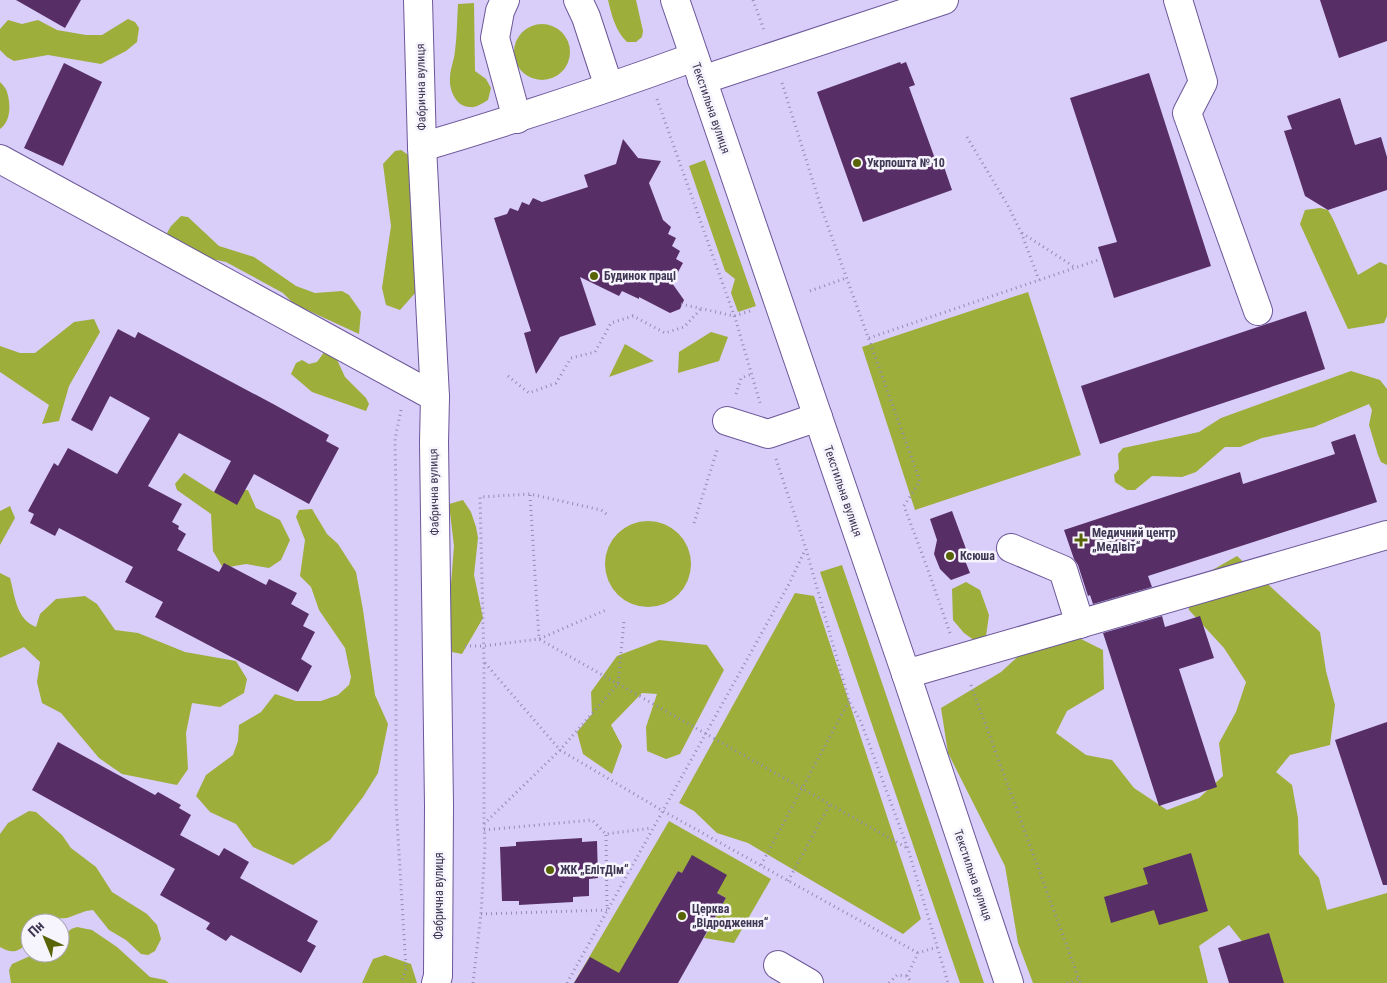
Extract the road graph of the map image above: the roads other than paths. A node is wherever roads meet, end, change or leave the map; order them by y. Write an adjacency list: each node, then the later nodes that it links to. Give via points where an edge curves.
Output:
1 (418, 0): 10 (street, Фабрична вулиця)
2 (505, 0): 9 (street, via 495,38)
3 (578, 0): 8 (street)
4 (675, 0): 7 (street, Текстильна вулиця)
5 (944, 0): 7 (street, via 774,56)
6 (1178, 0): 12 (street, via 1203,82 1187,113)
7 (698, 68): 8 (street, via 648,74); 14 (street, Текстильна вулиця)
8 (609, 87): 9 (street)
9 (517, 118): 10 (street)
10 (422, 147): 13 (street, Фабрична вулиця)
11 (0, 159): 13 (street)
12 (1258, 311)
13 (435, 397): 21 (street, Фабрична вулиця, via 439,806)
14 (818, 417): 15 (street, via 768,434); 19 (street, Текстильна вулиця)
15 (727, 421)
16 (1387, 535): 18 (street)
17 (1011, 548): 18 (street, via 1063,570)
18 (1080, 624): 19 (street)
19 (906, 674): 23 (street, Текстильна вулиця)
20 (778, 965): 22 (street)
21 (436, 983)
22 (809, 983)
23 (1010, 983)

